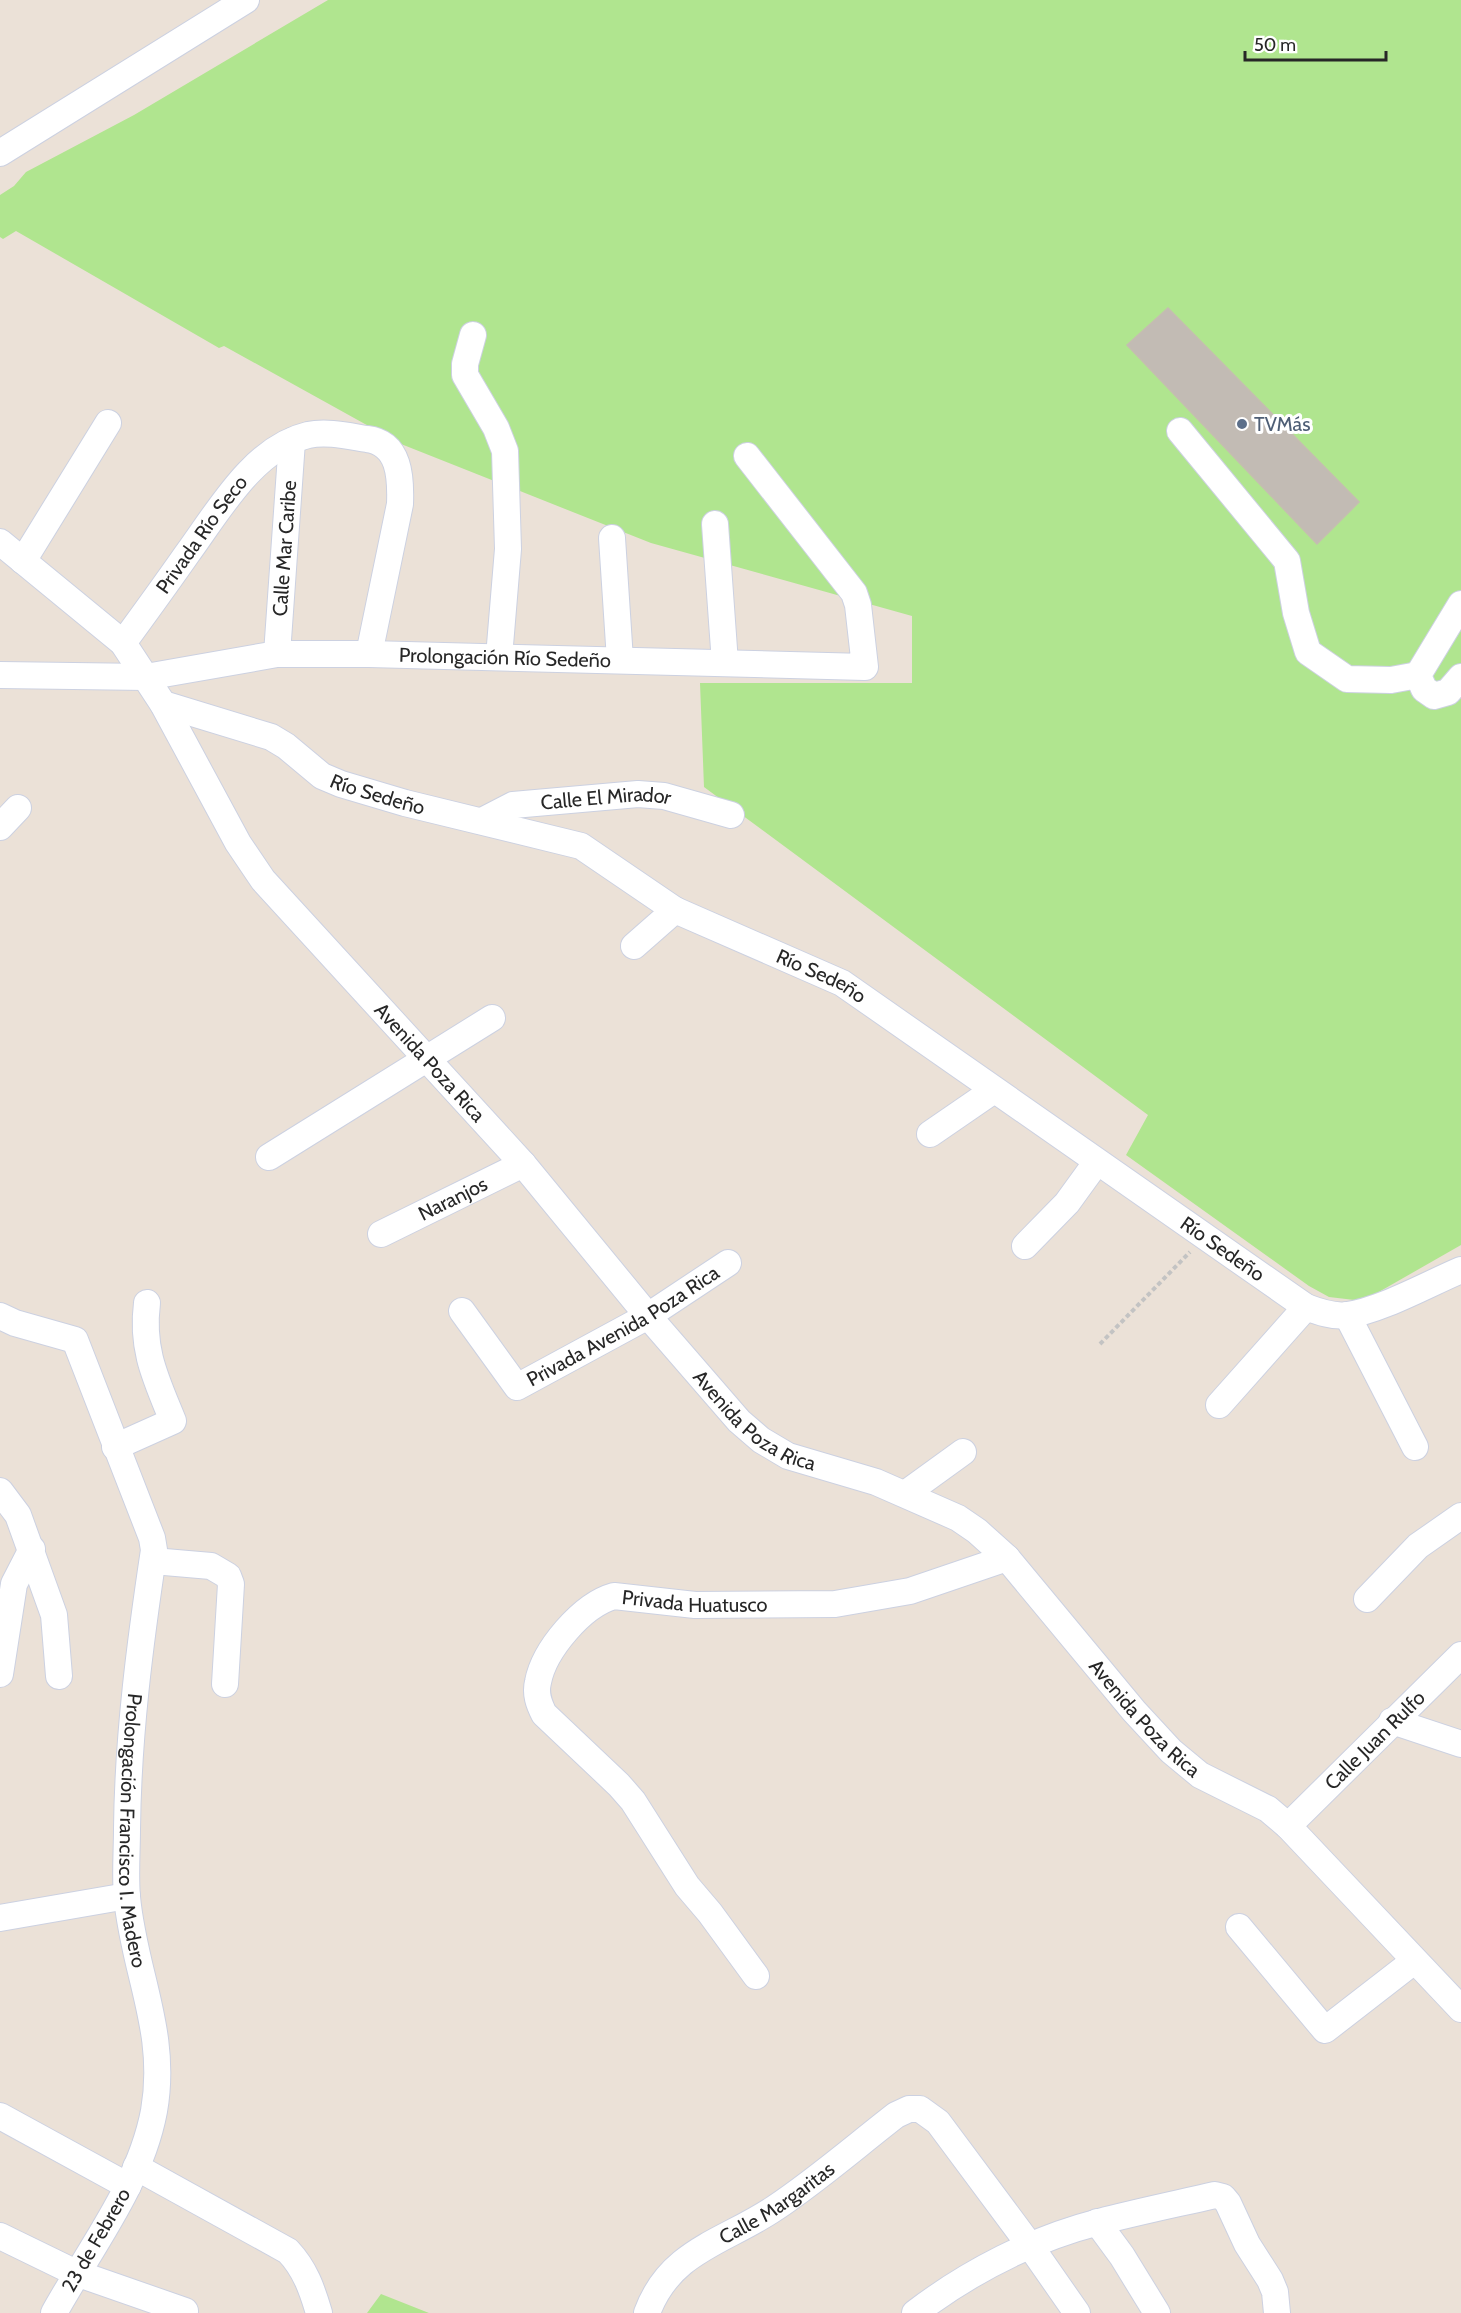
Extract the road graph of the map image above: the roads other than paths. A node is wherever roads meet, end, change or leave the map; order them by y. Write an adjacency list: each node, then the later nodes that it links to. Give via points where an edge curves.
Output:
1 (246, 0): 2 (street)
2 (0, 153)
3 (473, 335): 16 (street, via 465,375 505,451 508,549)
4 (108, 423): 11 (street)
5 (1180, 431): 20 (street, via 1287,561 1308,652 1347,679 1391,680)
6 (292, 441): 13 (street, Privada Río Seco, via 260,463 231,493); 14 (street, Calle Mar Caribe); 15 (street, Privada Río Seco, via 321,433 371,439 382,444 398,465 400,504)
7 (747, 456): 18 (street, Prolongación Río Sedeño, via 854,593 865,667)
8 (715, 524): 18 (street)
9 (612, 538): 17 (street)
10 (0, 542): 11 (street)
11 (23, 561): 13 (street)
12 (1461, 604): 20 (street)
13 (123, 643): 21 (street)
14 (277, 654): 15 (street, Prolongación Río Sedeño); 21 (street, Prolongación Río Sedeño)
15 (369, 654): 16 (street, Prolongación Río Sedeño)
16 (500, 657): 17 (street, Prolongación Río Sedeño)
17 (620, 660): 18 (street, Prolongación Río Sedeño)
18 (725, 663)
19 (0, 675): 21 (street, Prolongación Río Sedeño)
20 (1418, 675): 22 (street, via 1424,688 1434,696 1448,692)
21 (146, 677): 23 (street)
22 (1461, 677)
23 (163, 704): 26 (street, Río Sedeño, via 271,737 322,776 341,784); 31 (street, Avenida Poza Rica, via 238,843 263,880)
24 (18, 808): 27 (street)
25 (731, 815): 26 (street, Calle El Mirador, via 664,796 638,794 513,805)
26 (482, 821): 28 (street, Río Sedeño, via 581,846)
27 (0, 826)
28 (675, 910): 29 (street); 32 (street, Río Sedeño, via 842,984)
29 (634, 946)
30 (492, 1018): 31 (street)
31 (426, 1060): 34 (street); 36 (street, Avenida Poza Rica)
32 (994, 1090): 33 (street); 35 (street, Río Sedeño)
33 (930, 1134)
34 (269, 1157)
35 (1096, 1163): 38 (street, via 1067,1203); 42 (street, Río Sedeño)
36 (523, 1164): 37 (street, Naranjos); 46 (street, Avenida Poza Rica)
37 (381, 1234)
38 (1025, 1246)
39 (728, 1263): 46 (street, Privada Avenida Poza Rica)
40 (1461, 1270): 44 (street, Río Sedeño, via 1371,1309)
41 (147, 1303): 48 (street, via 146,1344 150,1364 173,1421)
42 (1306, 1307): 44 (street, Río Sedeño); 47 (street)
43 (462, 1311): 46 (street, Privada Avenida Poza Rica, via 517,1387)
44 (1347, 1315): 49 (street)
45 (0, 1316): 48 (street, Prolongación Francisco I. Madero, via 75,1340)
46 (648, 1316): 52 (street, Avenida Poza Rica, via 739,1421 761,1440 788,1456)
47 (1219, 1405)
48 (115, 1447): 56 (street, Prolongación Francisco I. Madero, via 152,1538)
49 (1415, 1447)
50 (963, 1452): 52 (street)
51 (0, 1491): 54 (street, via 18,1515)
52 (904, 1494): 55 (street, Avenida Poza Rica, via 958,1518)
53 (1461, 1516): 57 (street, via 1418,1546)
54 (32, 1549): 59 (street, via 14,1584); 60 (street, via 54,1615)
55 (1007, 1558): 64 (street, Avenida Poza Rica, via 1171,1751 1200,1775 1268,1809); 69 (street, Privada Huatusco, via 910,1591 835,1604 695,1605 614,1596 587,1609 564,1633 548,1659 538,1682 537,1699 544,1714 633,1801 687,1886)
56 (153, 1561): 61 (street, via 211,1566 228,1576 231,1584); 65 (street, Prolongación Francisco I. Madero, via 133,1699)
57 (1367, 1599)
58 (1461, 1655): 62 (street, Calle Juan Rulfo)
59 (0, 1674)
60 (58, 1676)
61 (225, 1684)
62 (1392, 1721): 63 (street); 64 (street, Calle Juan Rulfo)
63 (1461, 1744)
64 (1288, 1826): 68 (street, Avenida Poza Rica)
65 (127, 1896): 66 (street); 72 (street, Prolongación Francisco I. Madero, via 158,2048 153,2114)
66 (0, 1918)
67 (1239, 1927): 68 (street, via 1325,2030)
68 (1414, 1960): 70 (street, Avenida Poza Rica)
69 (756, 1976)
70 (1461, 2009)
71 (0, 2116): 72 (street)
72 (132, 2176): 76 (street, 23 de Febrero); 79 (street, via 288,2251 310,2282)
73 (1096, 2222): 75 (street); 83 (street); 84 (street, via 1215,2195 1223,2197 1272,2286)
74 (0, 2236): 76 (street)
75 (1031, 2247): 80 (street, Calle Margaritas, via 938,2122 920,2109 909,2109 775,2209 697,2250 672,2270 654,2292); 81 (street, via 979,2270); 82 (street)
76 (76, 2273): 77 (street); 78 (street, 23 de Febrero)
77 (185, 2311)
78 (54, 2313)
79 (319, 2313)
80 (647, 2313)
81 (915, 2313)
82 (1077, 2313)
83 (1157, 2313)
84 (1278, 2313)

